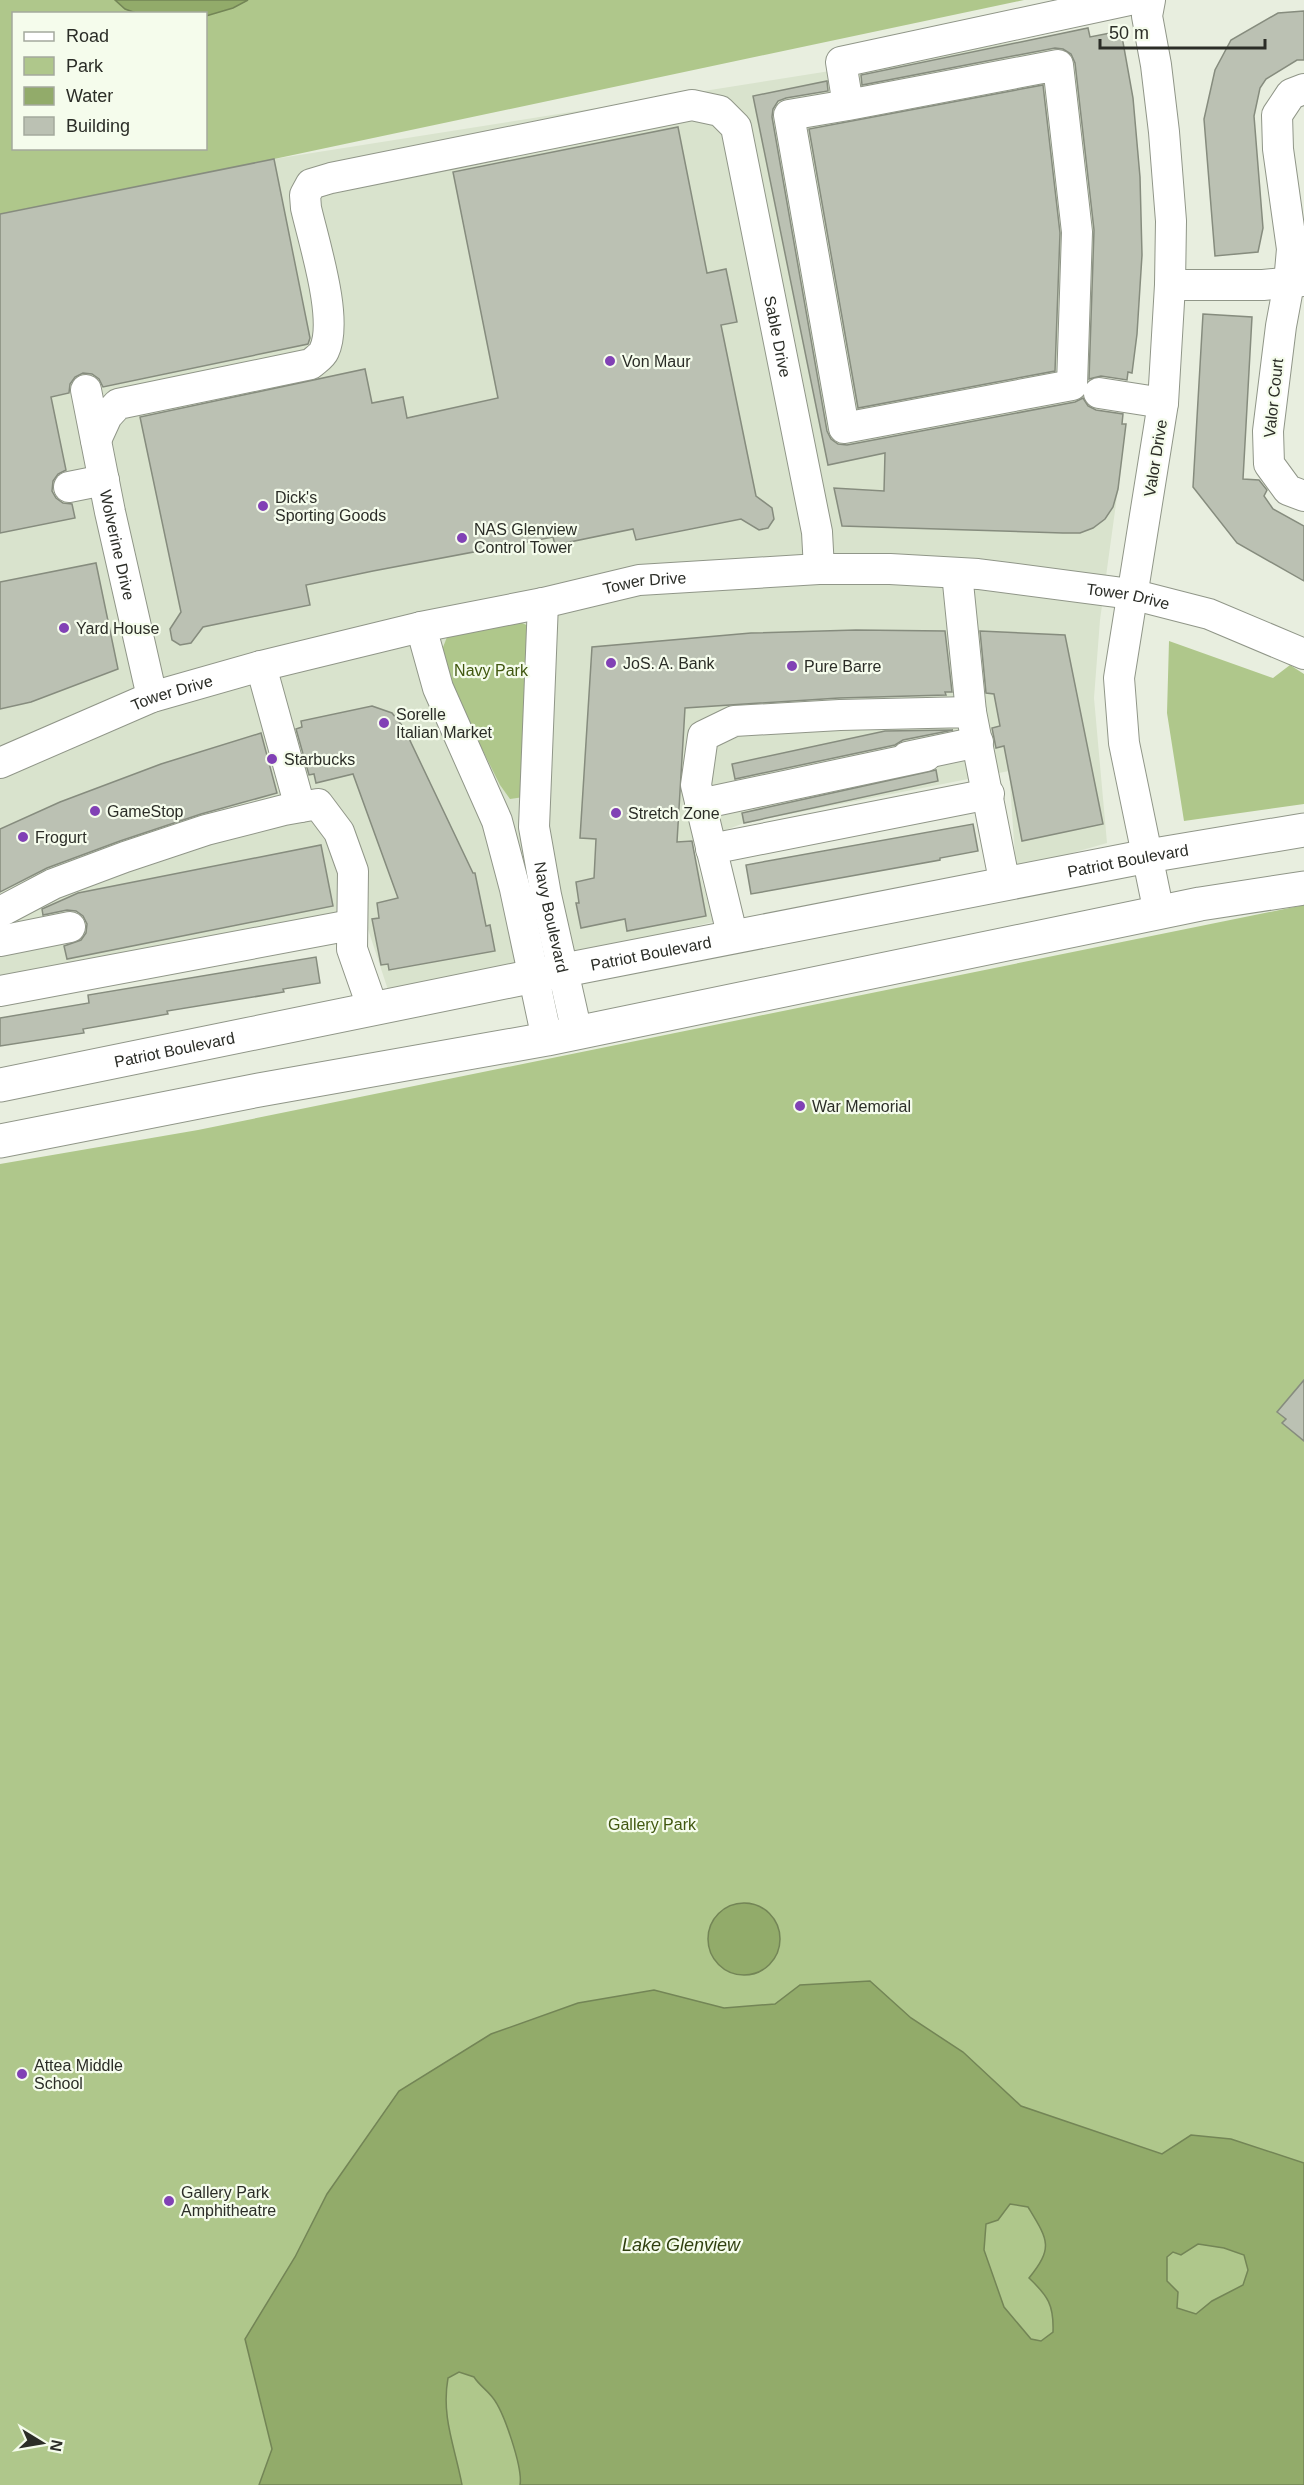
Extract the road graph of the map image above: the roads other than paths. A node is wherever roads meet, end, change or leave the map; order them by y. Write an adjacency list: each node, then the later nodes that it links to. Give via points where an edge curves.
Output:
1 (1129, 0): 4 (street, via 841,62)
2 (1150, 0): 8 (street, Valor Drive, via 1147,16 1156,65 1171,221)
3 (1304, 89): 7 (street, Valor Court, via 1291,94 1277,115 1278,149)
4 (848, 105): 4 (street, via 789,115 844,428 1072,385 1077,232 1058,65)
5 (311, 183): 6 (street); 12 (street, via 305,195 304,250 316,311 329,336 324,354 311,364 118,404 107,416); 16 (street, Sable Drive, via 692,105 739,123 759,189 809,434)
6 (280, 191)
7 (1297, 282): 8 (street); 15 (street, Valor Court, via 1281,326 1268,431 1269,464 1288,490)
8 (1170, 285): 11 (street, Valor Drive)
9 (86, 390): 12 (street, Wolverine Drive)
10 (1099, 393): 11 (street)
11 (1163, 403): 18 (street, Valor Drive)
12 (96, 440): 13 (street, Wolverine Drive)
13 (104, 480): 14 (street); 23 (street, Wolverine Drive)
14 (69, 487)
15 (1304, 496)
16 (819, 569): 17 (street, Tower Drive); 19 (street, Tower Drive, via 639,580)
17 (957, 573): 18 (street, Tower Drive); 24 (street)
18 (1131, 594): 21 (street, Tower Drive, via 1209,614); 36 (street, Valor Drive, via 1119,678 1124,743)
19 (543, 603): 20 (street, Tower Drive); 30 (street, Navy Boulevard)
20 (421, 627): 22 (street, Tower Drive); 33 (street, Navy Boulevard, via 438,688)
21 (1304, 654)
22 (261, 666): 23 (street, Tower Drive); 32 (street)
23 (152, 697): 27 (street, Tower Drive)
24 (971, 712): 25 (street); 31 (street, via 734,721 703,736 696,784)
25 (978, 742): 28 (street); 29 (street)
26 (926, 756): 31 (street)
27 (0, 762)
28 (755, 789)
29 (989, 794): 35 (street); 37 (street)
30 (534, 802): 33 (street); 45 (street, Navy Boulevard)
31 (700, 804): 35 (street)
32 (300, 807): 39 (street, via 206,830 125,857 53,884); 41 (street, via 318,804 339,832 340,873)
33 (496, 817): 45 (street, Navy Boulevard, via 515,889)
34 (1304, 830): 36 (main road, Patriot Boulevard)
35 (711, 849): 43 (street)
36 (1148, 856): 37 (main road, Patriot Boulevard); 40 (street, Valor Drive)
37 (1005, 885): 43 (main road, Patriot Boulevard)
38 (1304, 888): 40 (main road)
39 (0, 912)
40 (1159, 913): 48 (main road)
41 (351, 925): 46 (street); 47 (street, via 352,950)
42 (70, 927): 44 (street)
43 (733, 938): 45 (main road, Patriot Boulevard)
44 (0, 941)
45 (548, 974): 47 (main road, Patriot Boulevard); 48 (street, Navy Boulevard)
46 (0, 991)
47 (373, 1009): 49 (main road, Patriot Boulevard)
48 (562, 1036): 50 (main road)
49 (0, 1085)
50 (0, 1141)

